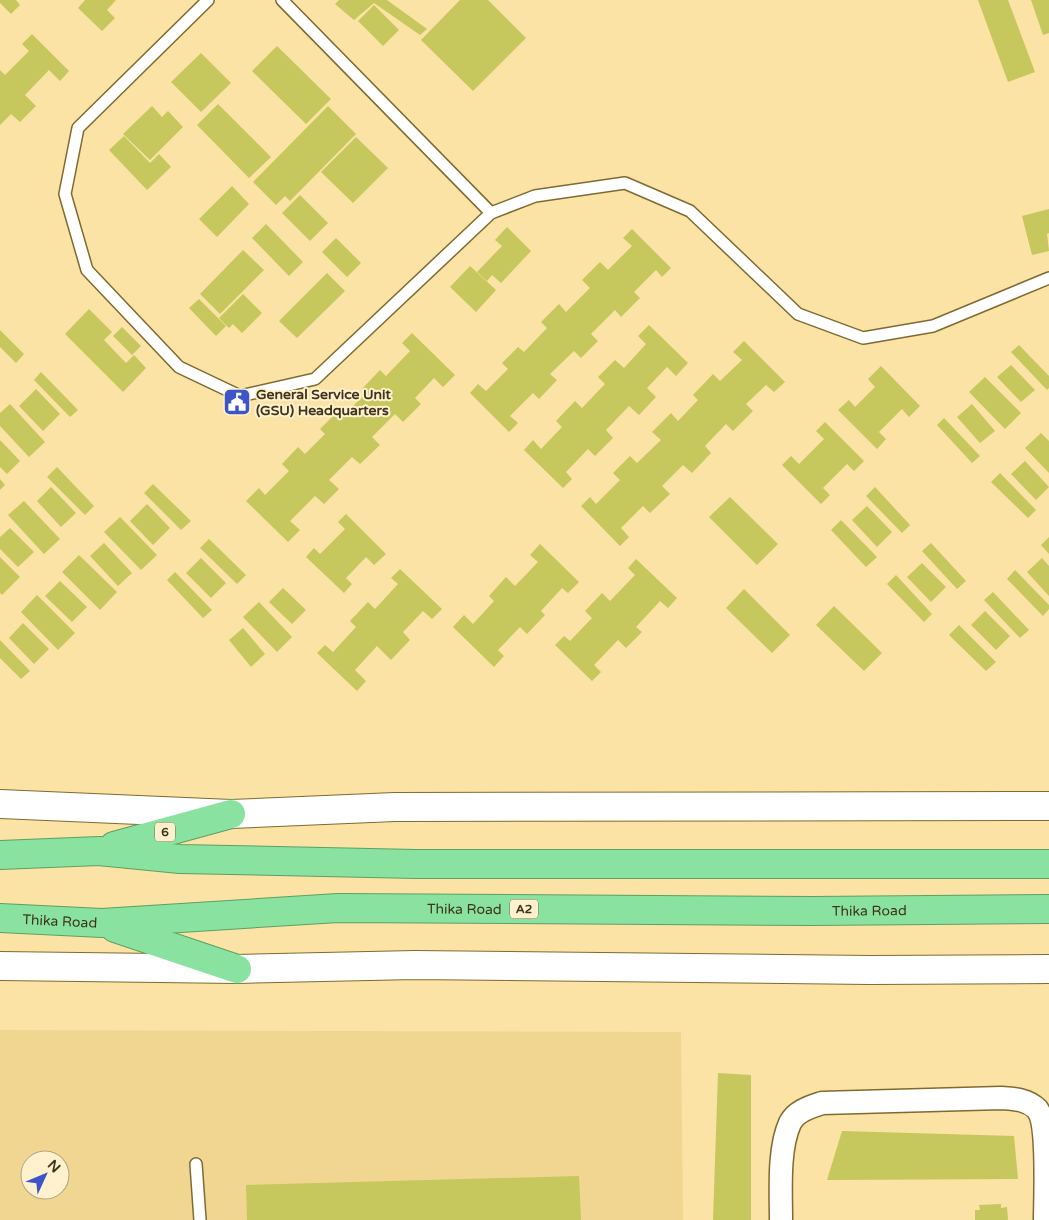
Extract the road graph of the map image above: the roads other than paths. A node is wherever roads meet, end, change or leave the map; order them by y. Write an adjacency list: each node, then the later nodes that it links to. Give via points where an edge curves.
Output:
1 (208, 0): 3 (lane, via 78,128 65,194 87,270 179,367 240,396 315,378)
2 (282, 0): 3 (lane)
3 (491, 213): 4 (lane, via 536,196 624,183 690,211 798,314 863,338 933,326)
4 (1049, 278)
5 (0, 804): 7 (main road)
6 (1049, 806): 7 (main road, via 395,806)
7 (231, 814): 8 (highway, 6)
8 (99, 851): 9 (highway); 10 (highway, via 180,859 406,864)
9 (0, 855)
10 (1049, 864)
11 (1049, 909): 13 (highway, Thika Road / A2, via 338,908)
12 (0, 918): 13 (highway, Thika Road / A2)
13 (102, 923): 15 (highway)
14 (0, 966): 15 (main road)
15 (236, 969): 16 (main road, via 415,965)
16 (1049, 969)
17 (196, 1164): 18 (lane)
18 (200, 1220)
19 (780, 1220): 20 (street, via 783,1148 790,1122 802,1110 822,1103 1001,1098 1023,1100 1042,1116)
20 (1045, 1220)

